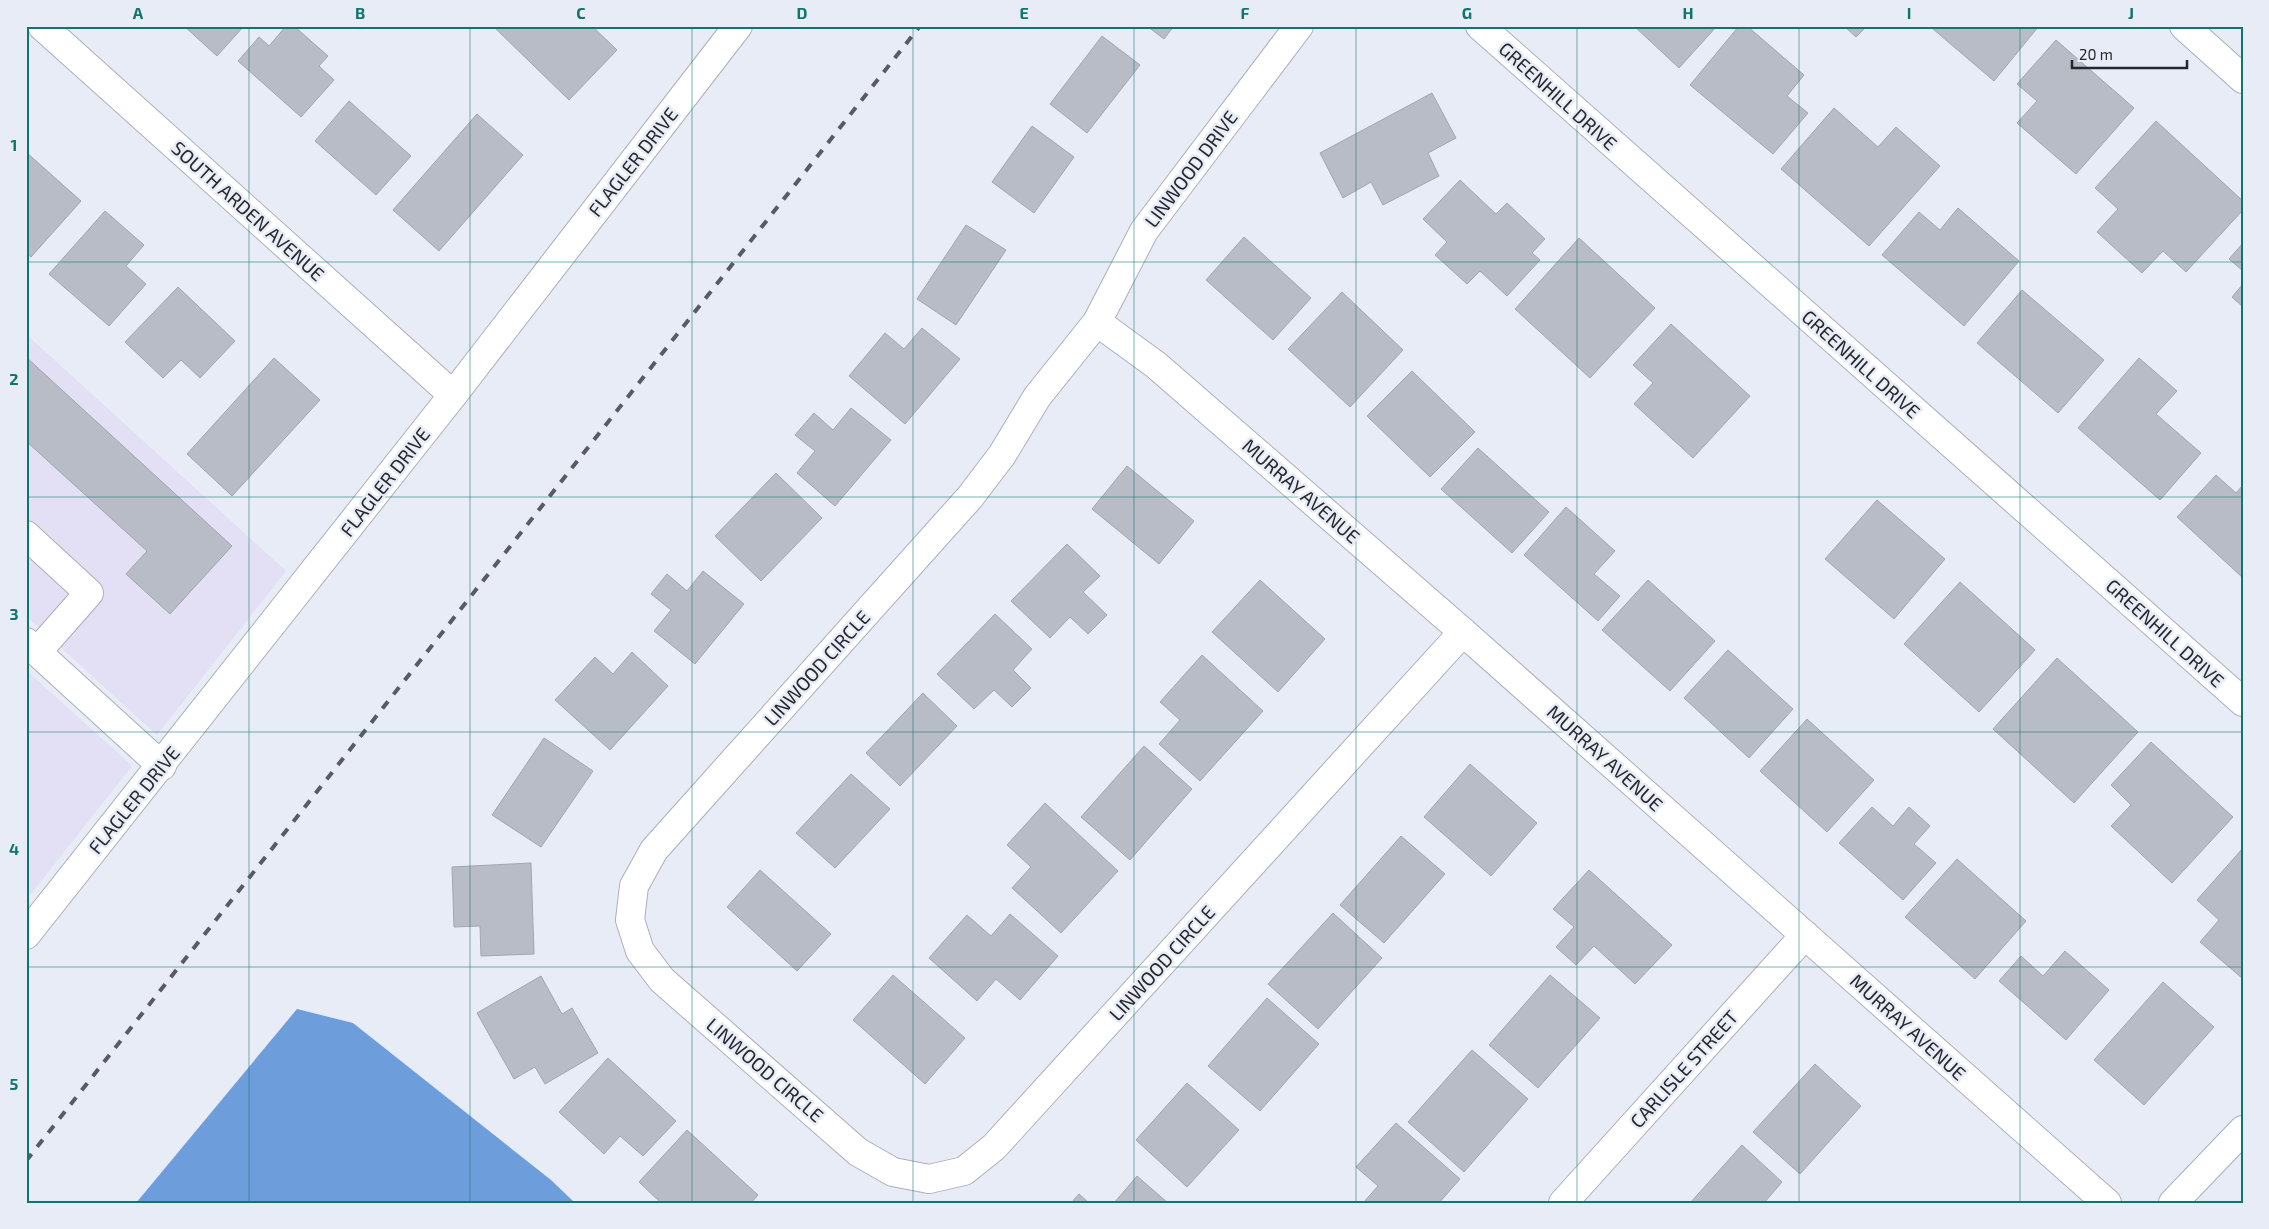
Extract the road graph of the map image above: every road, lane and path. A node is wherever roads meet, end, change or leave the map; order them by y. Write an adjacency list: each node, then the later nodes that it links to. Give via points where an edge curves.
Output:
1 (42, 26): 8 (street, SOUTH ARDEN AVENUE)
2 (738, 26): 8 (street, FLAGLER DRIVE)
3 (1299, 26): 7 (street, LINWOOD DRIVE, via 1144,232)
4 (1480, 26): 12 (street, GREENHILL DRIVE)
5 (2184, 26): 6 (street)
6 (2243, 79)
7 (1097, 322): 10 (street, MURRAY AVENUE, via 1156,365); 10 (street, LINWOOD CIRCLE, via 1037,397 1002,454 970,497 654,850 634,886 630,920 640,951 662,980 858,1152 893,1172 930,1179 964,1171 994,1148)
8 (453, 395): 13 (street, FLAGLER DRIVE)
9 (26, 535): 11 (street, via 89,593)
10 (1463, 632): 15 (street, MURRAY AVENUE)
11 (32, 647): 13 (street)
12 (2243, 702)
13 (162, 766): 14 (street, FLAGLER DRIVE)
14 (26, 935)
15 (1805, 935): 17 (street, CARLISLE STREET); 18 (street, MURRAY AVENUE)
16 (2243, 1130): 19 (street)
17 (1563, 1203)
18 (2107, 1203)
19 (2173, 1203)

